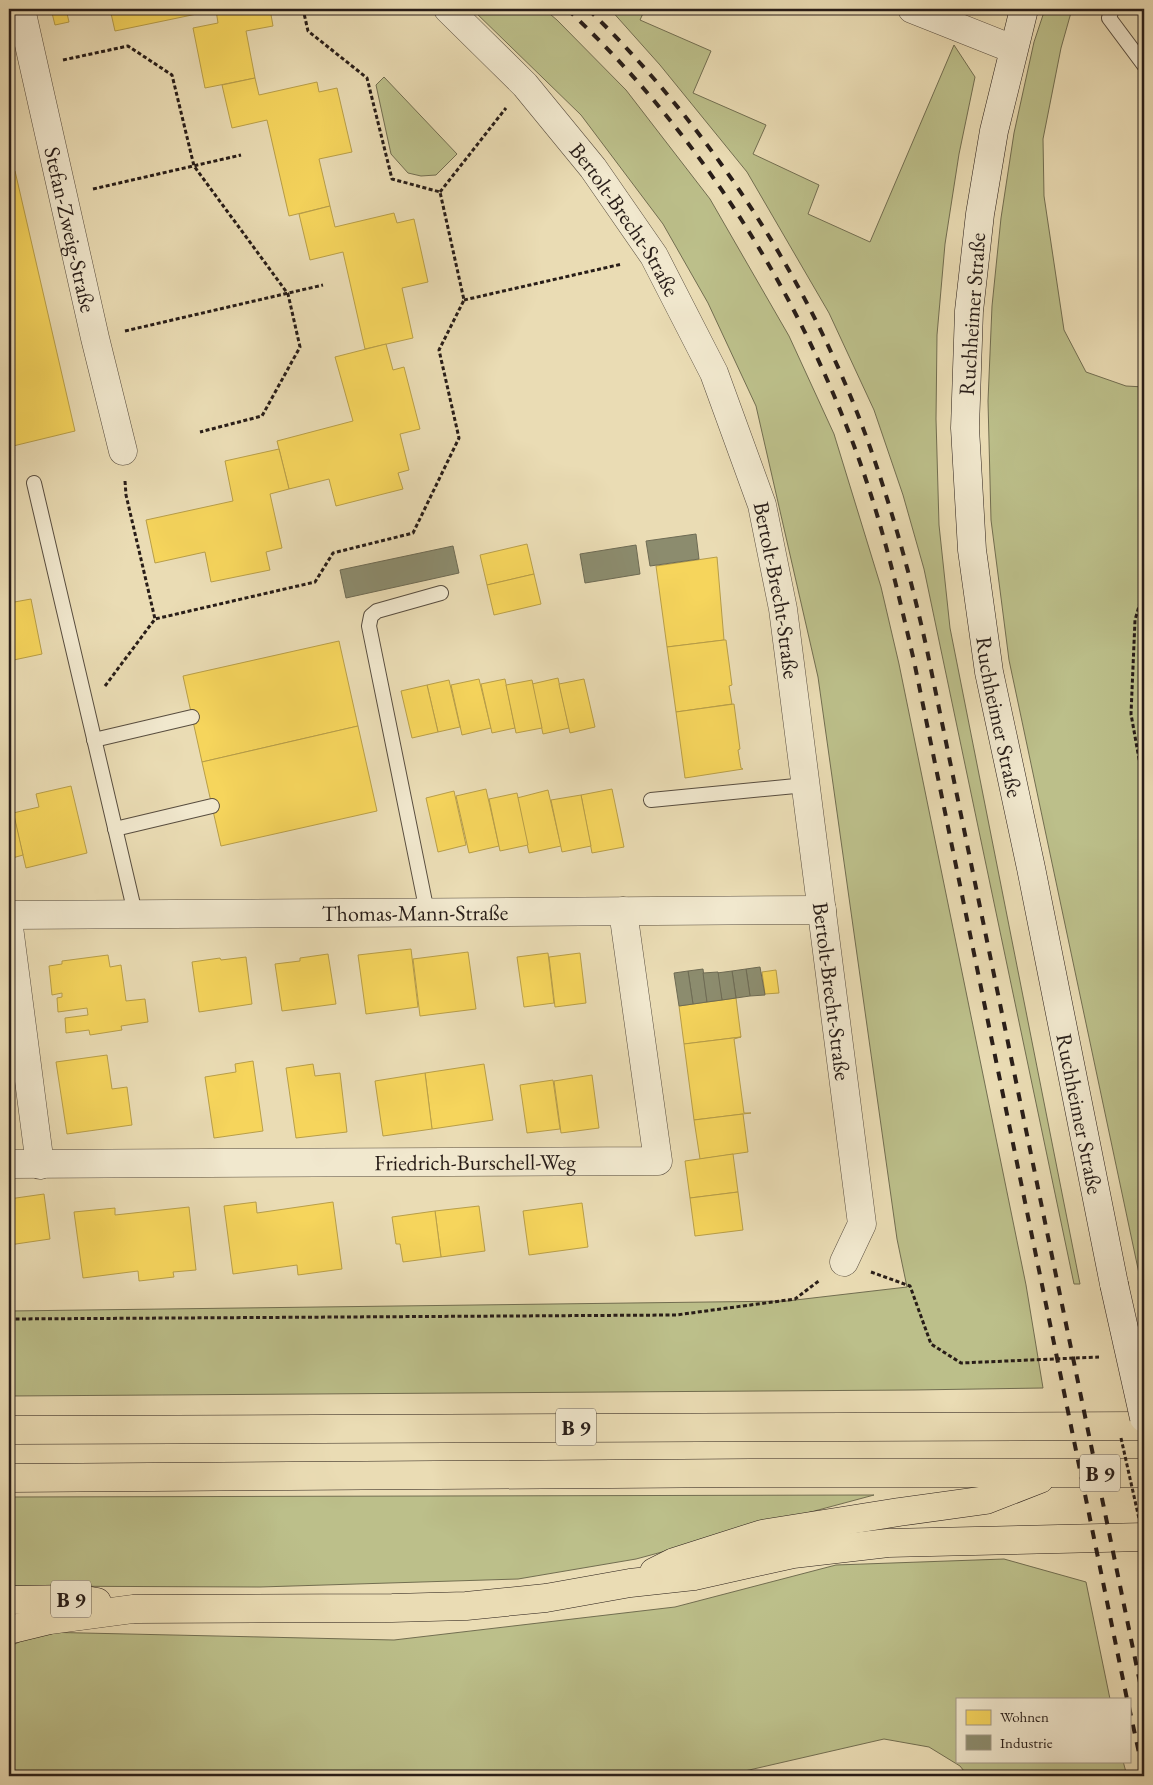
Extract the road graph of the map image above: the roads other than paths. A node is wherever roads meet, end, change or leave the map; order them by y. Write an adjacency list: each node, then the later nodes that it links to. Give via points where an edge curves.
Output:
1 (20, 9): 8 (street, Stefan-Zweig-Straße)
2 (448, 9): 13 (street, Bertolt-Brecht-Straße, via 525,85 594,168 654,256 714,373 762,505 783,609)
3 (912, 9): 6 (street)
4 (1024, 9): 6 (street, Ruchheimer Straße)
5 (1112, 9): 7 (lane, via 1109,18)
6 (1013, 49): 26 (street, Ruchheimer Straße, bridge, via 994,131 980,214 970,311 965,428 972,550 989,672)
7 (1144, 65)
8 (123, 451)
9 (34, 483): 12 (lane)
10 (441, 593): 18 (lane, via 377,611 371,616 369,626)
11 (192, 717): 12 (lane)
12 (94, 740): 16 (lane)
13 (806, 785): 14 (lane); 17 (street, Bertolt-Brecht-Straße)
14 (652, 800)
15 (212, 806): 16 (lane)
16 (115, 829): 20 (lane)
17 (822, 910): 19 (street, Thomas-Mann-Straße); 25 (street, Bertolt-Brecht-Straße, via 862,1224)
18 (427, 912): 19 (street, Thomas-Mann-Straße); 20 (street, Thomas-Mann-Straße)
19 (622, 912): 24 (street, Friedrich-Burschell-Weg, via 658,1161)
20 (135, 913): 21 (street, Thomas-Mann-Straße)
21 (9, 914)
22 (9, 928): 24 (street)
23 (9, 1164): 24 (street, Friedrich-Burschell-Weg)
24 (40, 1165)
25 (844, 1262)
26 (1144, 1418)
27 (1144, 1426): 28 (highway, B 9)
28 (9, 1430)
29 (1055, 1473): 30 (highway, B 9); 31 (highway, B 9); 33 (highway, B 9, via 986,1500 762,1534 674,1562)
30 (1144, 1473)
31 (9, 1478)
32 (1144, 1537): 33 (highway, via 888,1543 793,1554 694,1576)
33 (630, 1583): 35 (highway, B 9, via 546,1598 466,1606)
34 (9, 1600): 35 (highway, B 9, via 79,1599)
35 (132, 1609): 36 (highway, via 50,1620)
36 (9, 1630)

